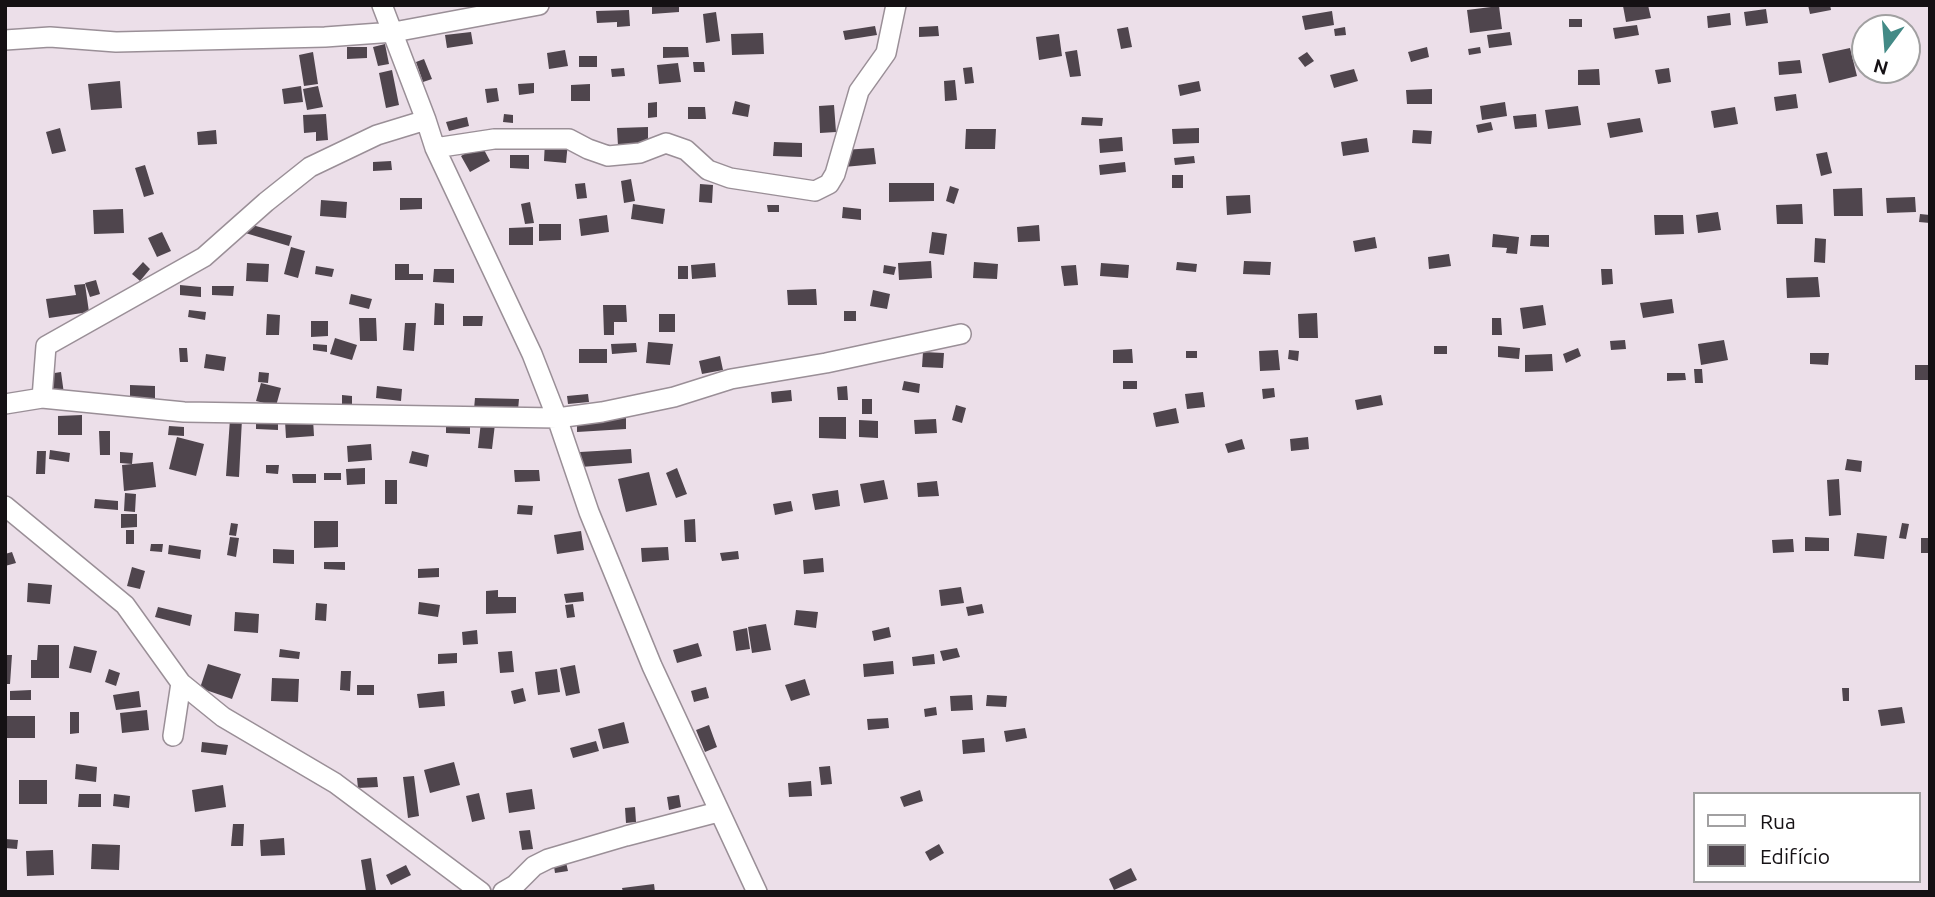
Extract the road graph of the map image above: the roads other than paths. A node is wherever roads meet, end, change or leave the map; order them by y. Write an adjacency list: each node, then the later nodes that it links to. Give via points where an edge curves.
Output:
1 (382, 5): 4 (street)
2 (539, 5): 4 (street)
3 (896, 5): 7 (street, via 886,53 859,91 835,174 815,191 730,178 708,170 687,150 666,143 640,153 608,156 569,139 494,139)
4 (394, 32): 5 (street, via 116,42 50,37); 6 (street)
5 (5, 40)
6 (426, 120): 7 (street); 9 (street, via 377,135 310,167 204,257 46,346)
7 (435, 148): 11 (street)
8 (961, 334): 11 (street)
9 (42, 398): 10 (street); 11 (street, via 184,412)
10 (5, 404)
11 (557, 418): 15 (street, via 594,525)
12 (5, 506): 13 (street, via 125,605)
13 (181, 683): 14 (street); 16 (street, via 223,717 335,783)
14 (173, 736)
15 (718, 812): 17 (street, via 548,859); 18 (street)
16 (481, 892)
17 (503, 892)
18 (757, 892)

